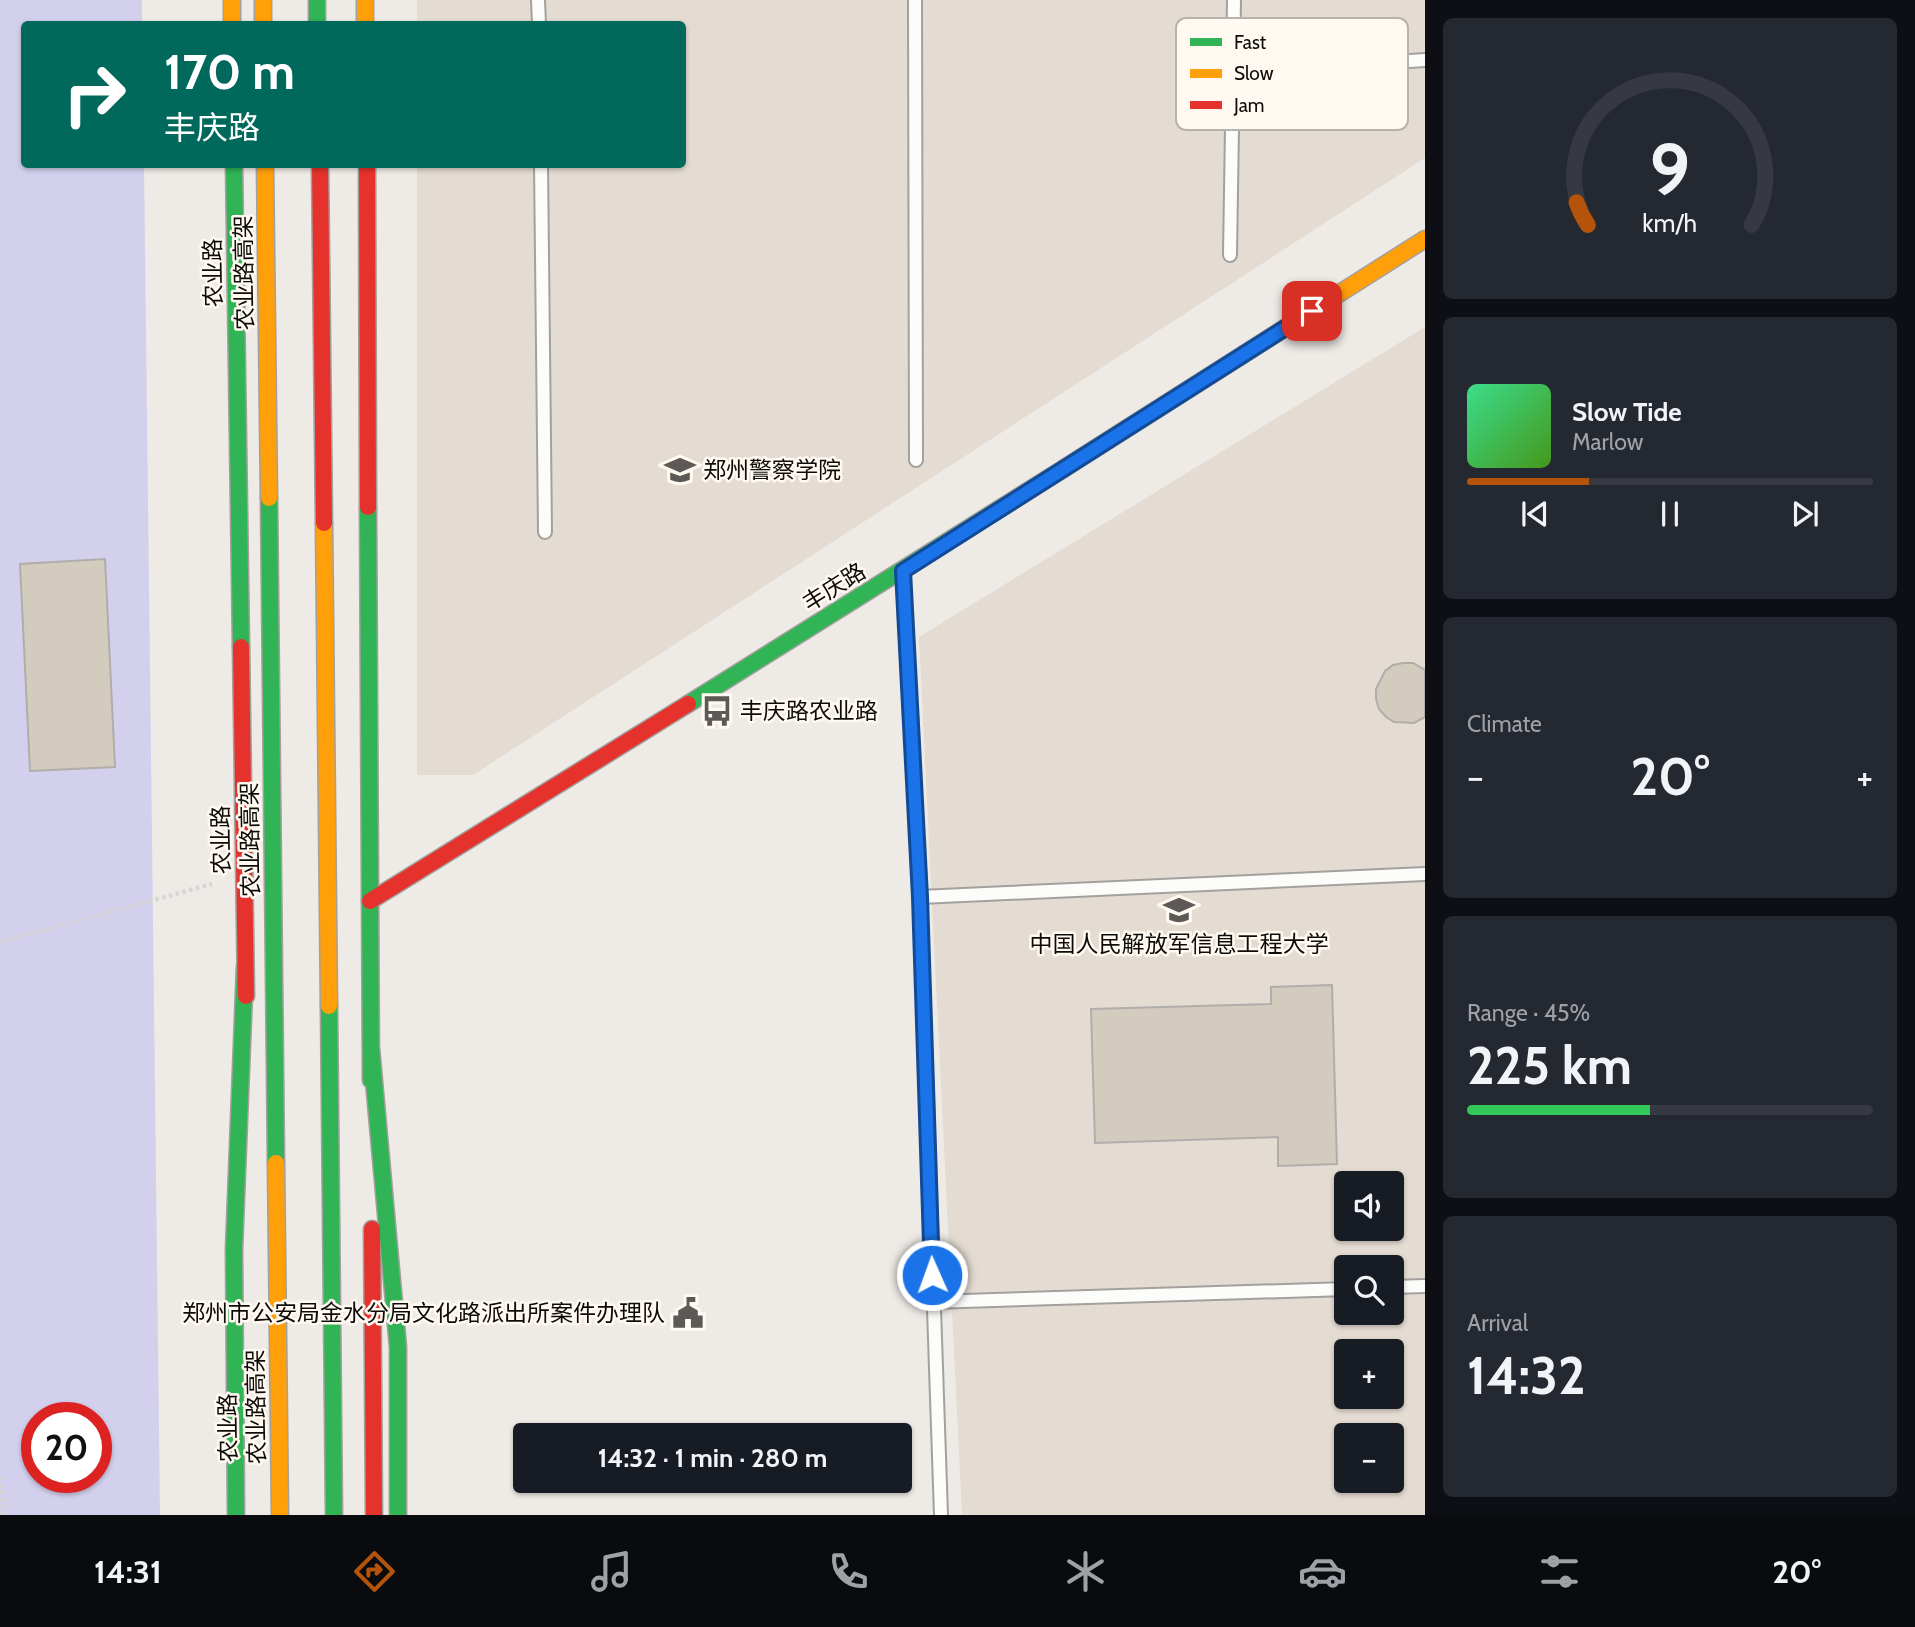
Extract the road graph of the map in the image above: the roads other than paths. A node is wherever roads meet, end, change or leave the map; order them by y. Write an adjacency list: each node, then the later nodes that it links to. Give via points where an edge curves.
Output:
1 (232, 0): 9 (main road)
2 (262, 0): 10 (main road)
3 (317, 0): 11 (main road)
4 (365, 0): 12 (main road)
5 (538, 0): 13 (lane)
6 (915, 0): 22 (lane)
7 (1234, 0): 8 (lane)
8 (1234, 18)
9 (232, 21)
10 (263, 21)
11 (317, 21)
12 (365, 21)
13 (539, 21)
14 (1233, 130): 21 (lane)
15 (234, 168): 28 (main road, 农业路)
16 (265, 168): 36 (main road, 农业路高架)
17 (320, 168): 37 (main road)
18 (366, 168): 27 (main road)
19 (541, 168): 23 (lane)
20 (1425, 239): 24 (main road, 丰庆路)
21 (1230, 255)
22 (916, 460)
23 (545, 531)
24 (903, 571): 26 (lane); 27 (main road, 丰庆路)
25 (1425, 874): 26 (lane)
26 (920, 897): 33 (lane)
27 (370, 901): 29 (main road)
28 (245, 966): 34 (main road, via 234,1249); 35 (main road, 农业路)
29 (371, 1048): 38 (main road); 39 (main road, via 398,1347)
30 (1425, 1286): 31 (lane)
31 (1404, 1287)
32 (1334, 1289): 33 (lane)
33 (932, 1302): 40 (lane)
34 (236, 1515)
35 (251, 1515)
36 (280, 1515)
37 (334, 1515)
38 (374, 1515)
39 (398, 1515)
40 (941, 1515)

